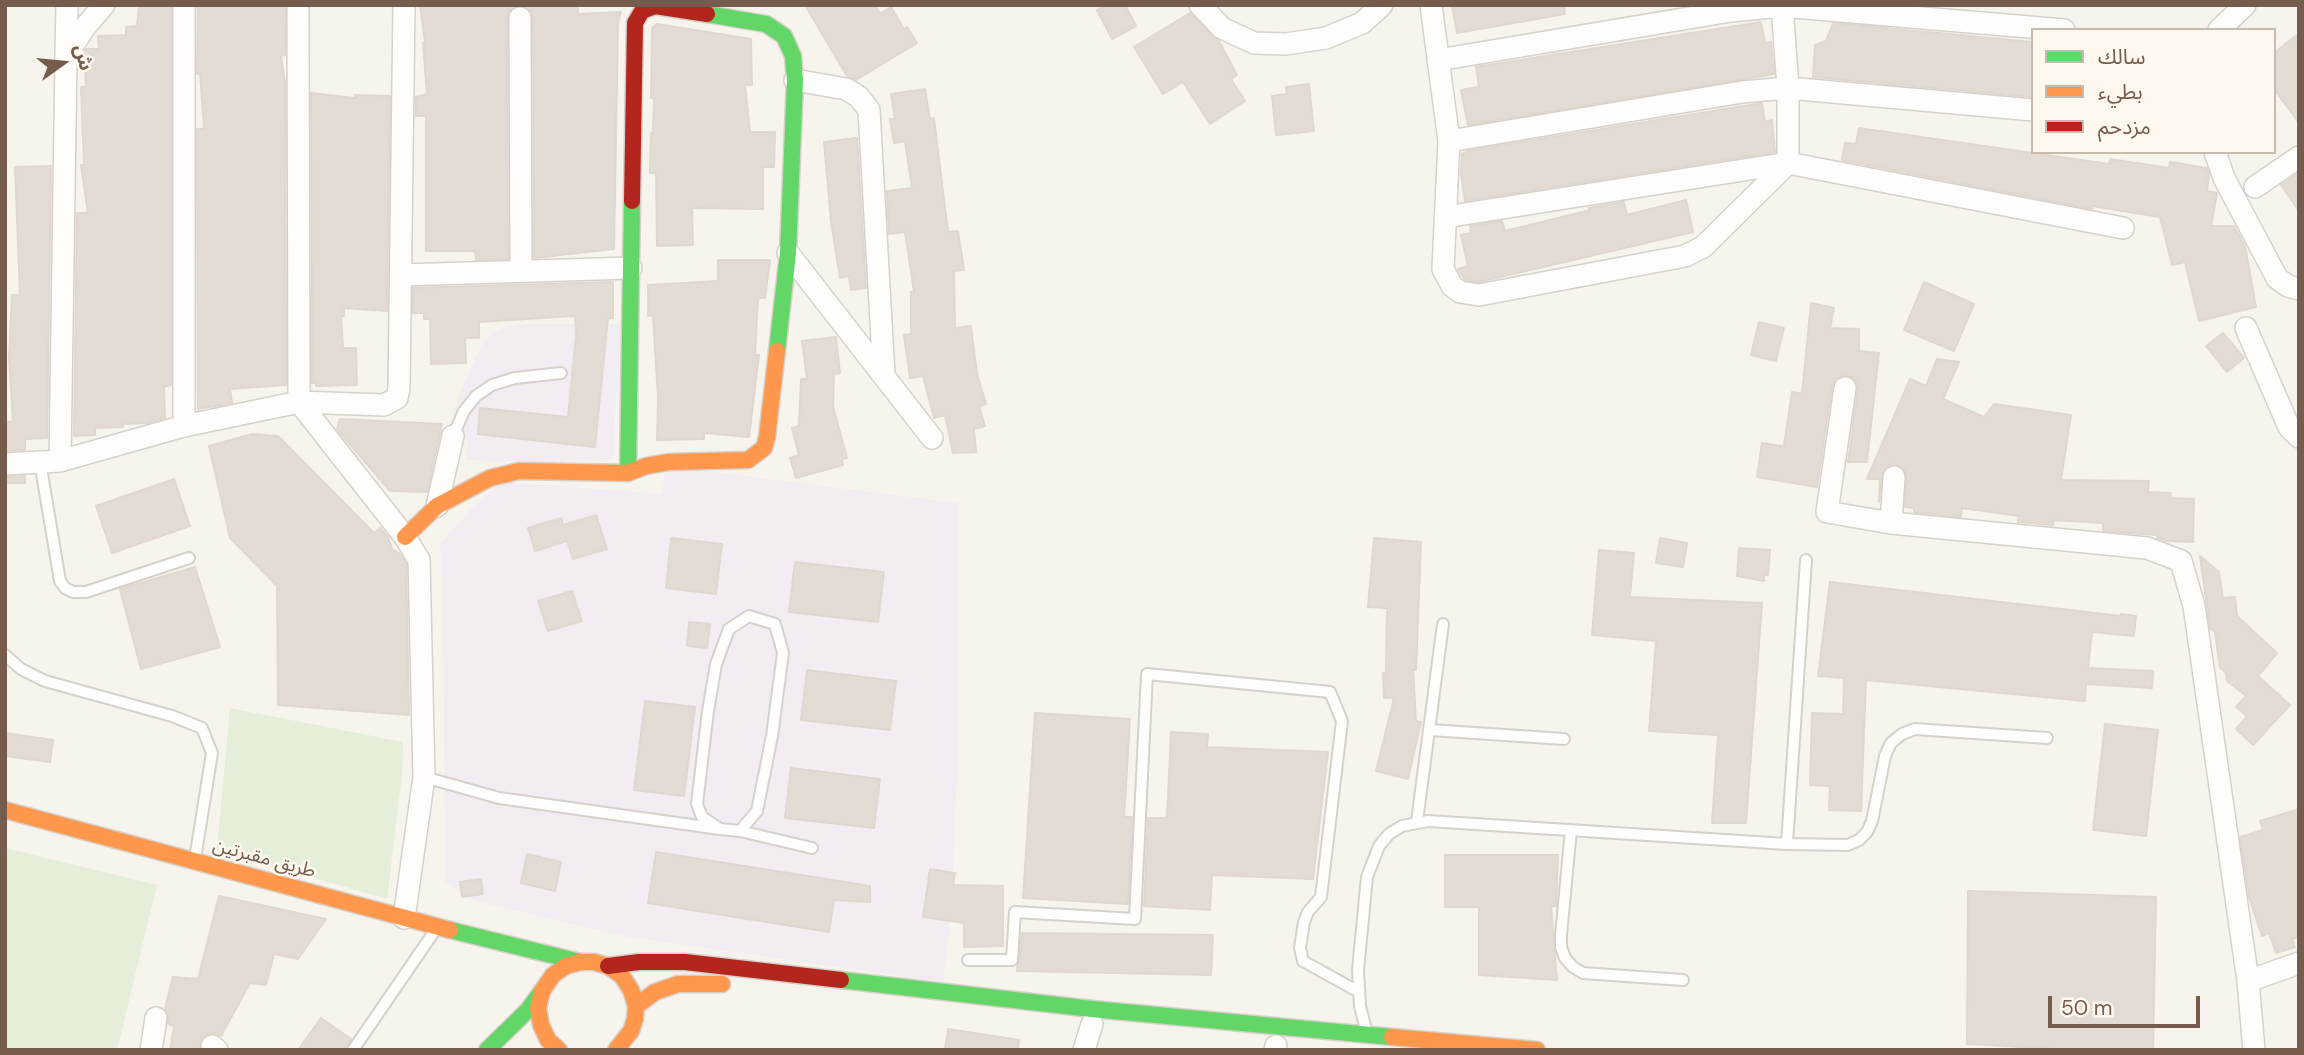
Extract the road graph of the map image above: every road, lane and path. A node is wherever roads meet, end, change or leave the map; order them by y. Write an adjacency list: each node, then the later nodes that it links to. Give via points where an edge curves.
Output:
1 (67, 5): 14 (street)
2 (104, 5): 14 (street)
3 (184, 5): 36 (street)
4 (298, 5): 35 (street)
5 (404, 5): 29 (street)
6 (1200, 5): 7 (street, via 1222,28 1254,43 1286,44 1326,38 1362,23)
7 (1382, 5)
8 (1431, 5): 15 (street)
9 (2245, 5): 13 (street)
10 (1782, 6): 12 (street); 15 (street); 17 (street)
11 (520, 18): 28 (street)
12 (2040, 28)
13 (2221, 28)
14 (66, 56): 40 (street)
15 (1438, 60): 19 (street)
16 (794, 80): 26 (street); 27 (street, via 790,46 766,24 662,6 642,12 635,23); 33 (street, via 846,89 859,96 869,110)
17 (1788, 88): 18 (street); 19 (street); 22 (street)
18 (2031, 110)
19 (1449, 141): 24 (street)
20 (2216, 154): 30 (street, via 2277,278)
21 (2299, 157): 23 (street)
22 (1788, 163): 24 (street); 24 (street, via 1694,253 1479,295 1460,292 1446,278); 25 (street)
23 (2255, 187)
24 (1446, 217)
25 (2123, 228)
26 (788, 253): 33 (street); 42 (street, via 764,448 748,460 668,462)
27 (631, 268): 28 (street); 42 (street)
28 (522, 271): 29 (street)
29 (401, 275): 35 (street, via 397,398 384,405)
30 (2299, 289)
31 (2245, 328): 38 (street, via 2289,427)
32 (561, 373): 37 (lane, via 492,385 464,411)
33 (884, 375): 39 (street)
34 (1845, 388): 45 (street, via 1827,512)
35 (299, 402): 36 (street); 46 (street)
36 (184, 426): 40 (street)
37 (453, 436): 44 (street)
38 (2299, 437)
39 (932, 438)
40 (50, 462): 41 (street); 47 (lane, via 60,581 65,588 86,592)
41 (5, 464)
42 (628, 473): 44 (street, via 519,471 490,478)
43 (1894, 477): 45 (street)
44 (437, 506): 46 (street)
45 (1891, 523): 72 (street, via 2147,548 2181,561 2194,606)
46 (405, 537): 54 (street, via 419,560)
47 (189, 558)
48 (1806, 561): 60 (lane)
49 (1443, 624): 51 (lane)
50 (5, 655): 62 (lane, via 45,681 202,728 212,753)
51 (1430, 730): 53 (lane); 56 (lane)
52 (2047, 738): 60 (lane, via 1915,729 1902,734 1885,755 1872,821 1859,840 1837,846)
53 (1564, 739)
54 (424, 777): 57 (lane, via 499,797); 63 (street)
55 (5, 810): 62 (street, طريق مقبرتين)
56 (1417, 821): 58 (lane); 74 (lane, via 1389,834 1372,860)
57 (720, 829): 59 (lane); 59 (lane, via 702,817 697,804 708,711 716,664 729,629 749,616 775,624 783,653 757,811)
58 (1571, 830): 60 (lane); 71 (lane, via 1562,935 1565,958 1583,973)
59 (740, 831): 61 (lane)
60 (1787, 844)
61 (812, 848)
62 (194, 862): 63 (street, طريق مقبرتين)
63 (404, 918): 64 (street, طريق مقبرتين)
64 (438, 927): 65 (street, طريق مقبرتين); 82 (lane)
65 (512, 945): 67 (street, طريق مقبرتين); 70 (street)
66 (968, 960): 74 (lane, via 1012,960 1015,912 1135,919 1147,674 1330,692 1342,721 1321,897 1308,912 1300,948 1303,961)
67 (580, 962): 69 (street, طريق مقبرتين); 70 (street)
68 (2299, 963): 72 (street)
69 (608, 966): 75 (street, via 622,976); 80 (street, طريق مقبرتين, via 685,962 1092,1009)
70 (538, 980): 83 (street, via 528,1010); 84 (street, via 541,1025)
71 (1683, 980)
72 (2248, 981): 88 (street)
73 (744, 986): 75 (street, via 678,984 655,992)
74 (1359, 992): 80 (lane)
75 (636, 1006): 85 (street, via 631,1031)
76 (156, 1018): 81 (street)
77 (1041, 1019): 78 (street)
78 (1092, 1024): 79 (street); 86 (street)
79 (1118, 1028)
80 (1367, 1034): 87 (street, طريق مقبرتين)
81 (151, 1050)
82 (353, 1050)
83 (487, 1050)
84 (559, 1050)
85 (616, 1050)
86 (1084, 1050)
87 (1537, 1050)
88 (2254, 1050)

